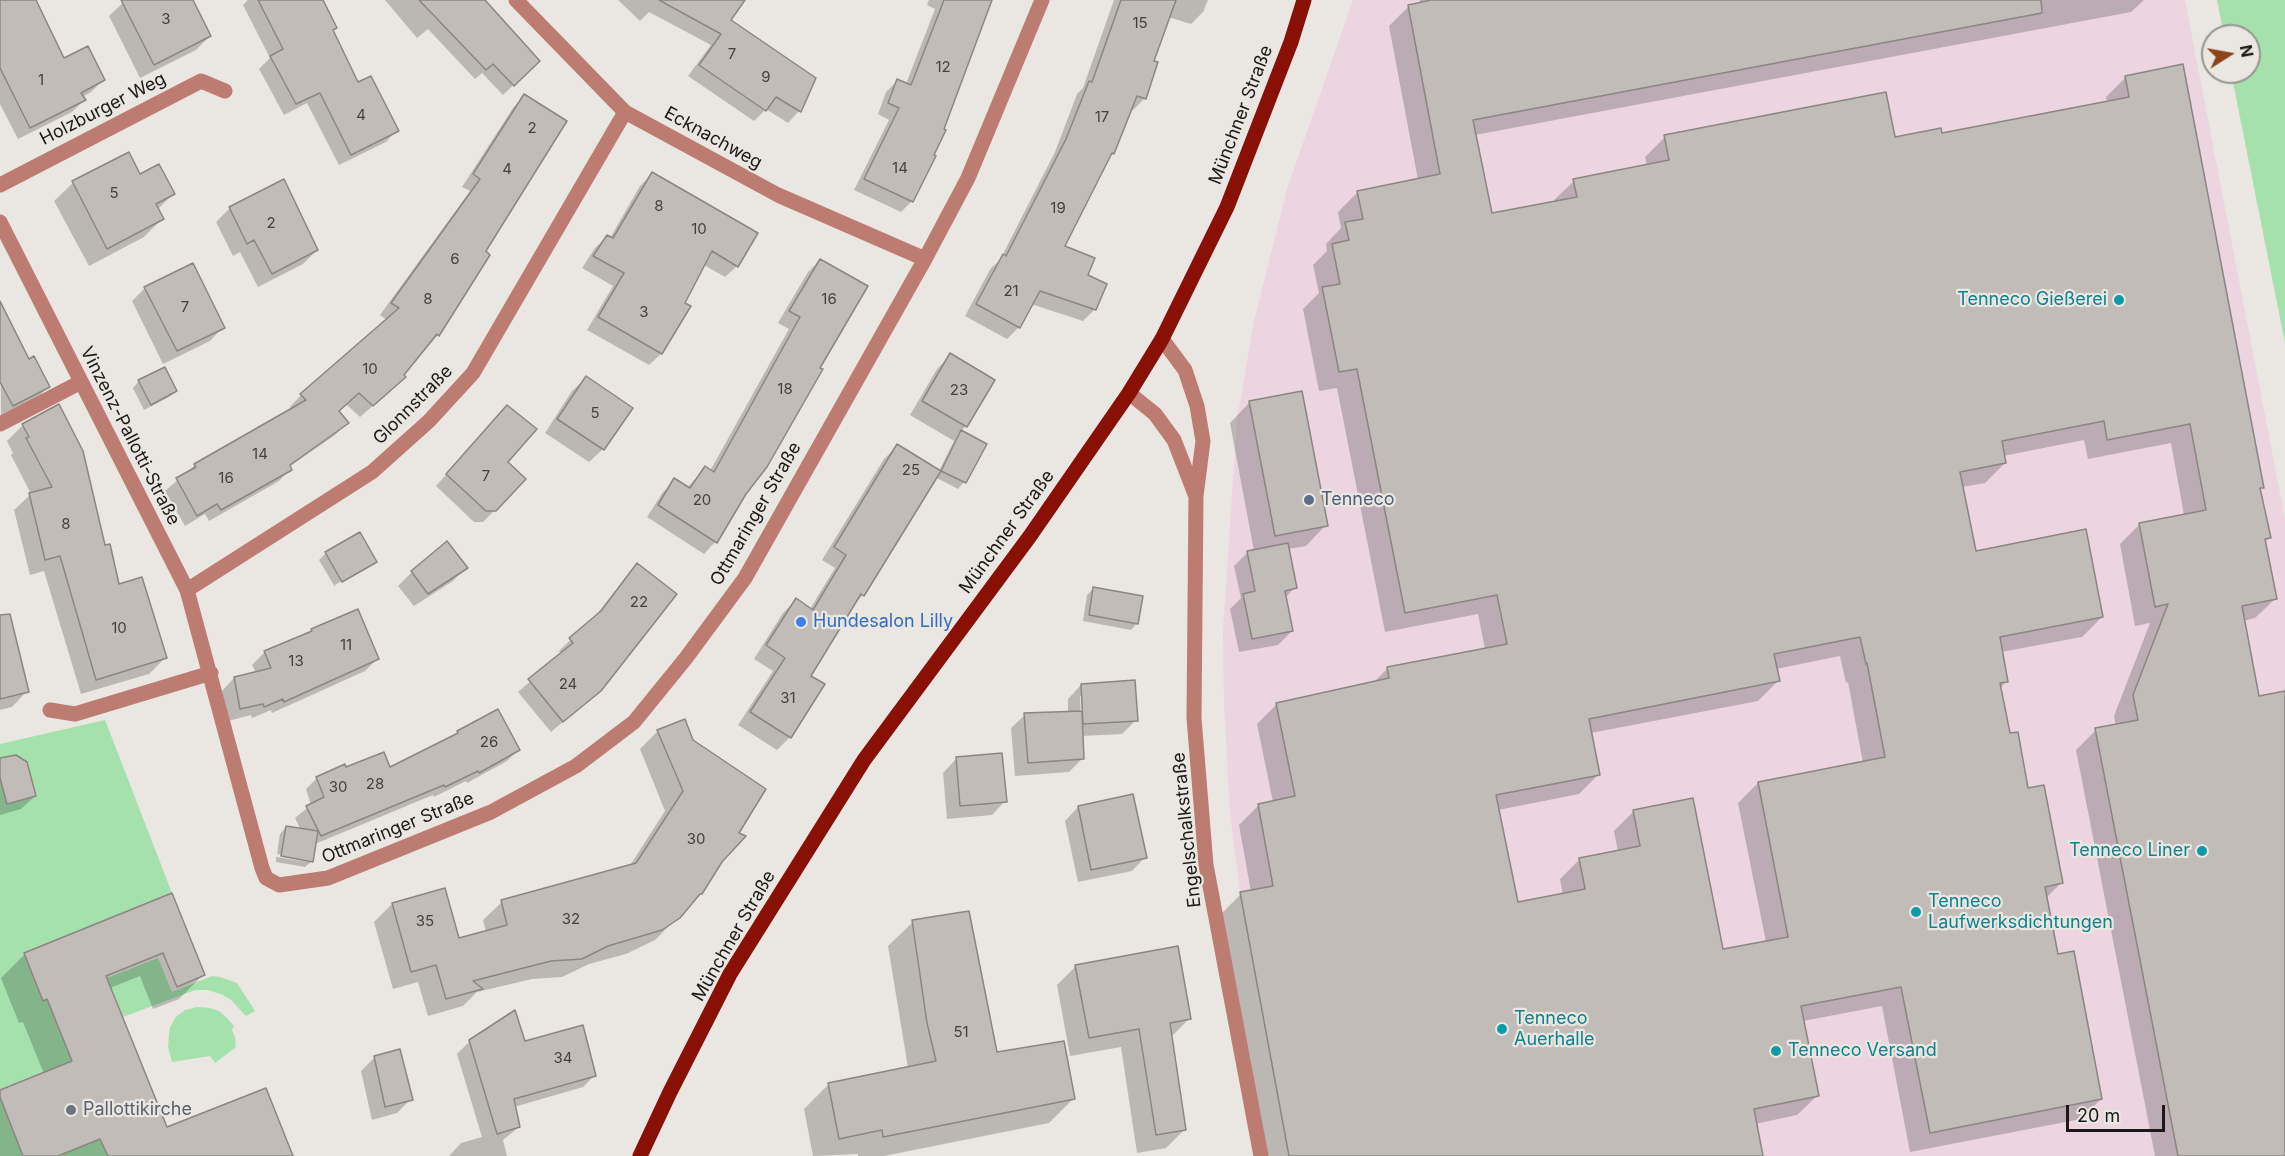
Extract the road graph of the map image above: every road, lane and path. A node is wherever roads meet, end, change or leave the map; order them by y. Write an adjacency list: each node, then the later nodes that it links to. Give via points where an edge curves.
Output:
1 (516, 0): 5 (street, Ecknachweg)
2 (1042, 0): 8 (street, Ottmaringer Straße, via 968,178)
3 (1304, 0): 9 (main road, Münchner Straße, via 1227,207)
4 (225, 91): 6 (street, Holzburger Weg, via 201,81)
5 (626, 112): 8 (street, Ecknachweg, via 778,195); 14 (street, Glonnstraße, via 473,373 429,421 372,472)
6 (0, 185)
7 (0, 222): 10 (street, Vinzenz-Pallotti-Straße)
8 (925, 259): 17 (street, Ottmaringer Straße, via 745,578 634,722 576,766 491,812 328,878)
9 (1162, 339): 11 (main road, Münchner Straße); 13 (street, Engelschalkstraße, via 1185,370 1197,406 1203,441)
10 (81, 382): 12 (street); 14 (street, Vinzenz-Pallotti-Straße)
11 (1129, 393): 13 (street, Engelschalkstraße, via 1155,414 1174,440); 18 (main road, Münchner Straße, via 1030,536 864,760 730,974)
12 (0, 424)
13 (1196, 496): 19 (street, Engelschalkstraße, via 1194,718 1206,865)
14 (187, 590): 15 (street, Vinzenz-Pallotti-Straße)
15 (211, 673): 16 (street, via 75,714); 17 (street, Vinzenz-Pallotti-Straße, via 262,868 266,878 279,885)
16 (50, 710)
17 (290, 884)
18 (640, 1156)
19 (1261, 1156)

